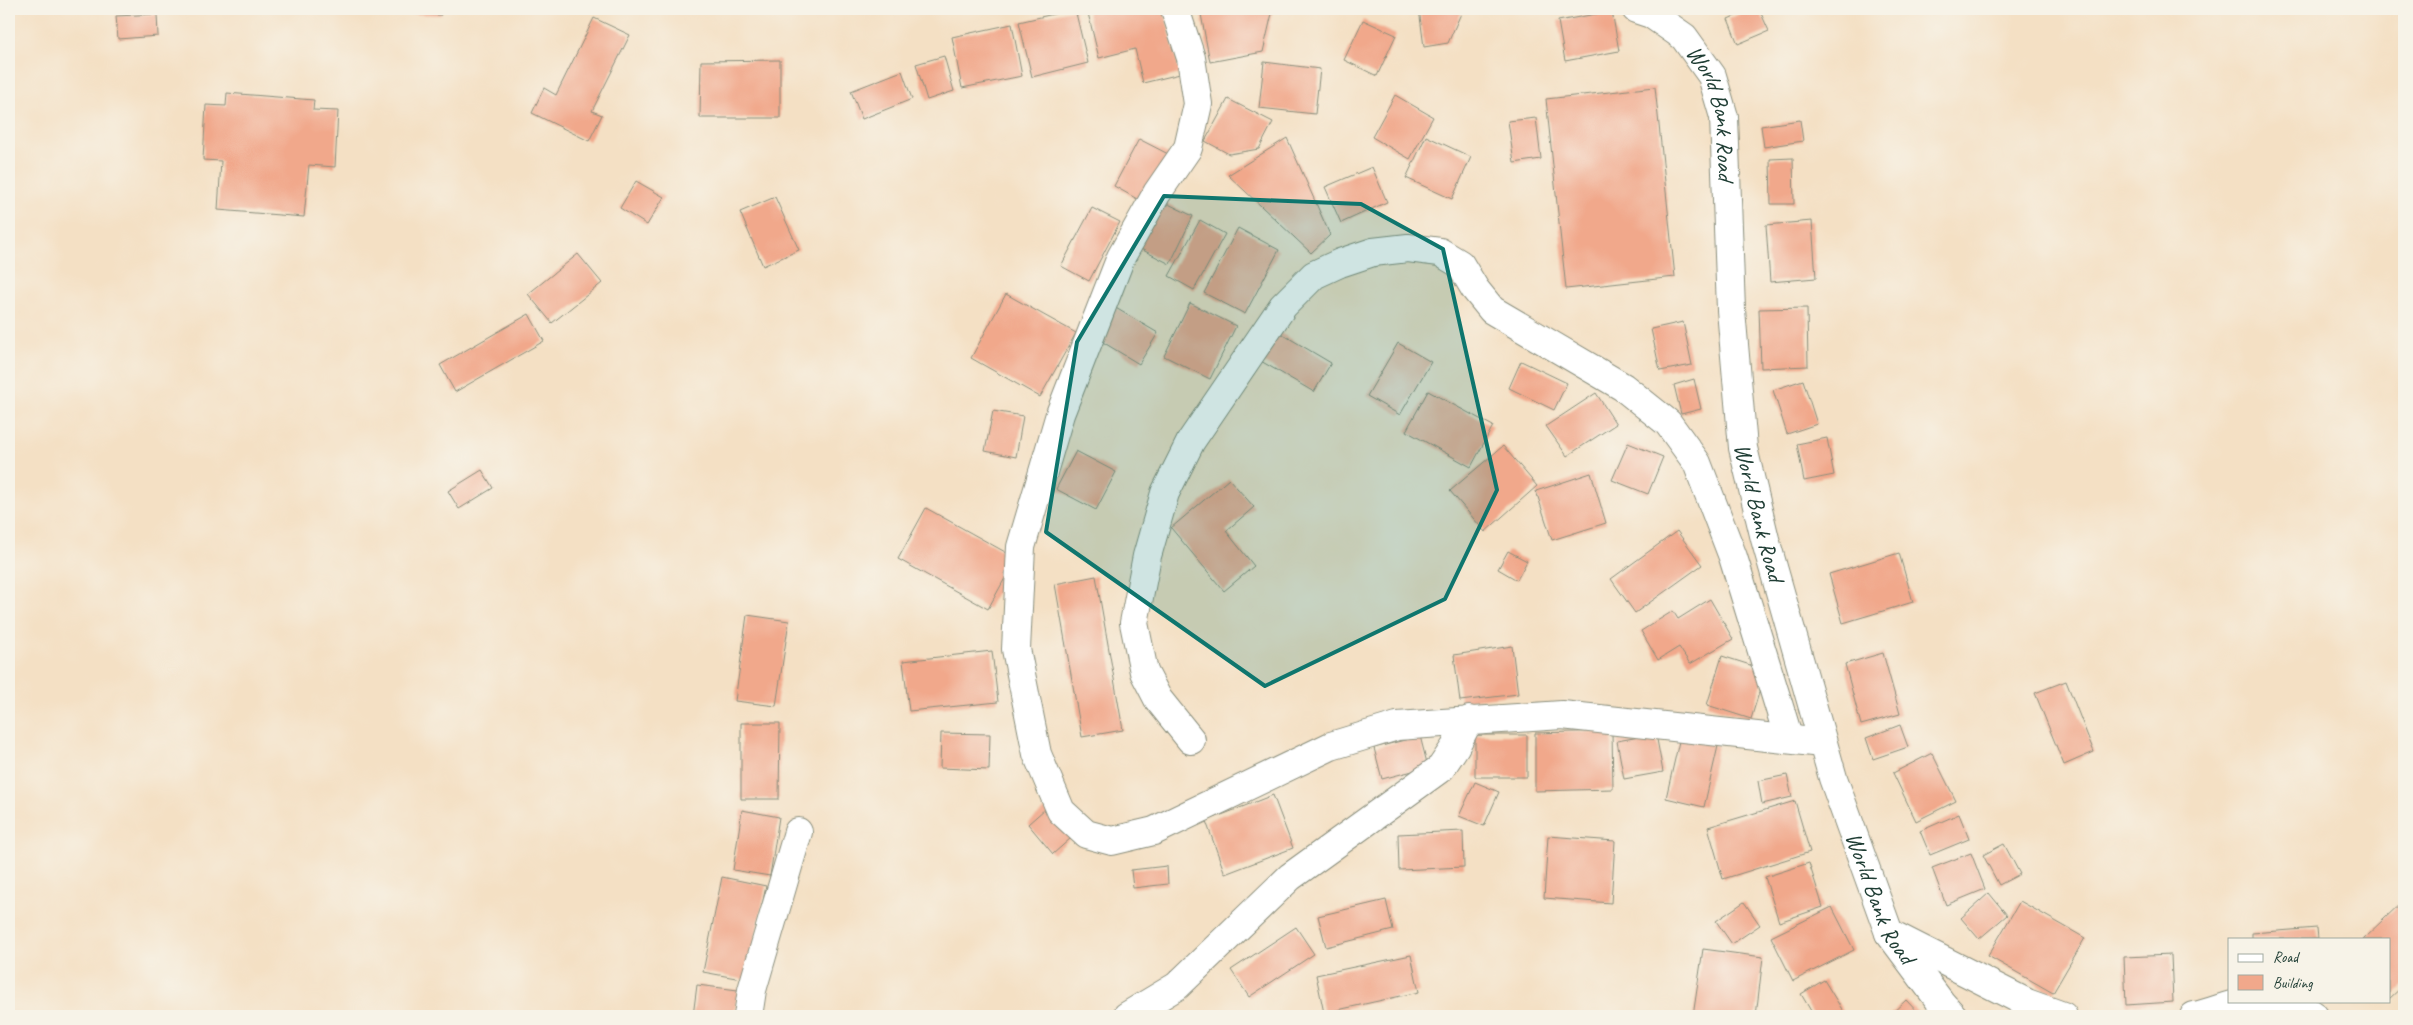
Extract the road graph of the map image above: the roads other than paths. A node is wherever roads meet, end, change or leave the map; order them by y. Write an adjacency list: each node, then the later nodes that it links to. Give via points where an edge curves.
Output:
1 (1175, 9): 3 (street, via 1191,58 1198,104 1188,148 1121,257 1060,414 1021,546 1016,649 1037,754 1061,811 1086,834 1112,841 1154,831 1331,746 1397,726)
2 (1636, 9): 6 (street, World Bank Road, via 1651,14 1684,37 1712,76 1724,117 1731,310 1744,448 1765,539)
3 (1469, 720): 4 (street, via 1562,715); 10 (street, via 1441,768 1290,877 1177,986)
4 (1789, 739): 5 (street, via 1733,557 1697,463 1668,423 1623,387 1492,310 1460,264 1440,252 1408,248 1372,252 1314,275 1283,306 1192,441 1166,493 1147,556 1134,623 1144,672 1158,699); 6 (street)
5 (1191, 740)
6 (1822, 743): 8 (street, World Bank Road)
7 (798, 832): 9 (street, via 752,990)
8 (1889, 933): 11 (street, World Bank Road); 12 (street, via 2027,1003)
9 (748, 1016)
10 (1127, 1016)
11 (1953, 1016)
12 (2063, 1016)
13 (2194, 1016): 14 (street, via 2246,1002 2279,1002 2303,1007)
14 (2314, 1016)

